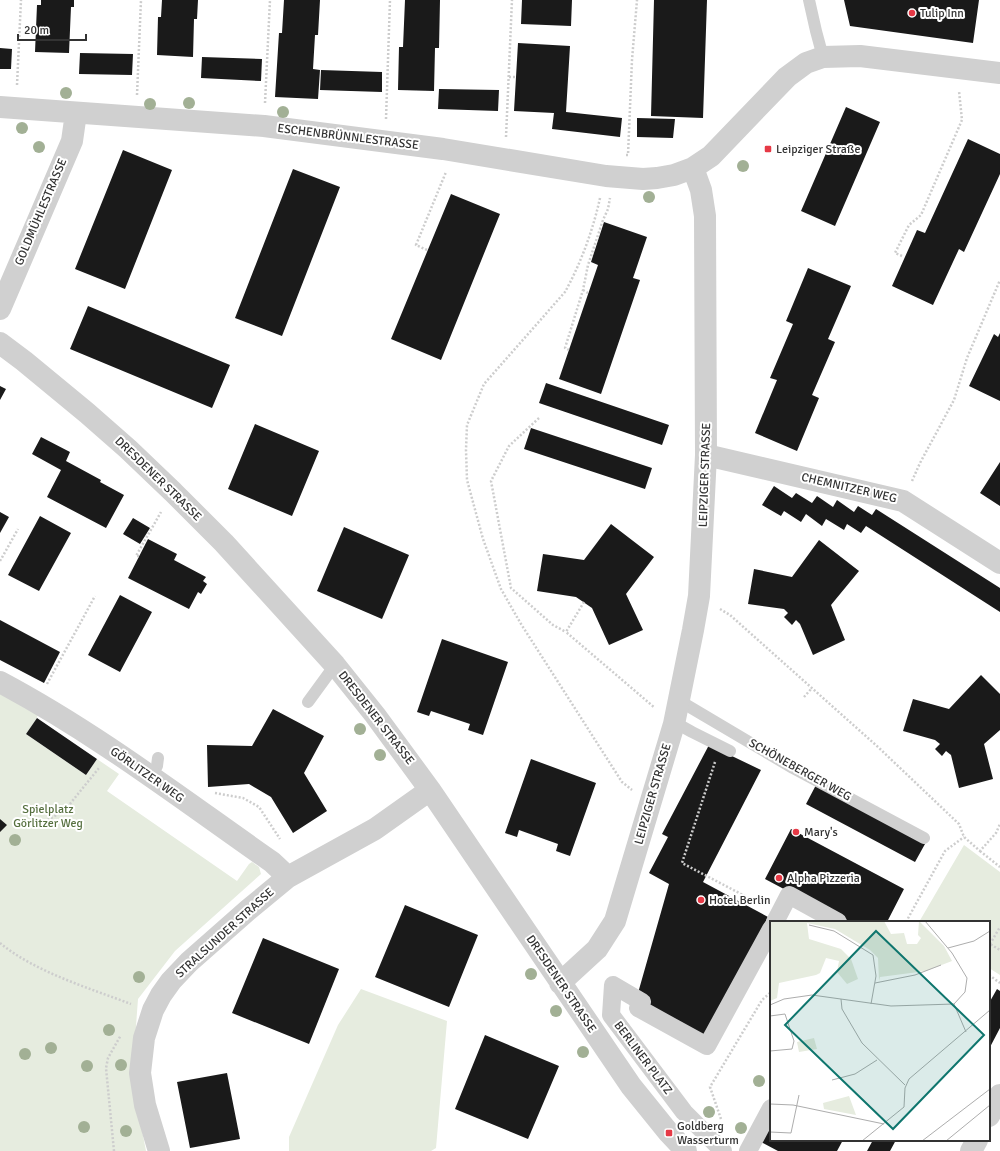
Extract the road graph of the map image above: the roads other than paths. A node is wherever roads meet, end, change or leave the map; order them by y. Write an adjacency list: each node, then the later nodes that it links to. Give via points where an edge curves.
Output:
1 (809, 0): 2 (lane)
2 (823, 57): 3 (street, via 860,56); 6 (street, via 806,63 787,77 712,156)
3 (1000, 73)
4 (8, 108): 5 (street, ESCHENBRÜNNLESTRASSE)
5 (76, 113): 6 (street, ESCHENBRÜNNLESTRASSE, via 264,126 455,151 606,176 657,178); 7 (street, GOLDMÜHLESTRASSE, via 72,140)
6 (693, 168): 9 (street, LEIPZIGER STRASSE, via 705,216)
7 (0, 309)
8 (0, 342): 11 (street, DRESDENER STRASSE, via 128,449 173,492 224,543)
9 (706, 455): 10 (street, CHEMNITZER WEG, via 903,501); 13 (street, LEIPZIGER STRASSE, via 699,596)
10 (1000, 563)
11 (334, 665): 14 (lane); 17 (street, DRESDENER STRASSE, via 375,715)
12 (0, 682): 19 (street, GÖRLITZER WEG, via 37,702 113,751 155,767)
13 (678, 700): 15 (street, LEIPZIGER STRASSE); 18 (lane, SCHÖNEBERGER WEG, via 793,768)
14 (308, 702)
15 (674, 723): 16 (lane); 23 (street, LEIPZIGER STRASSE, via 615,921 597,949)
16 (730, 752)
17 (430, 790): 19 (street, STRALSUNDER STRASSE, via 375,829); 23 (street, DRESDENER STRASSE)
18 (924, 838)
19 (288, 877): 28 (street, STRALSUNDER STRASSE, via 189,962 161,994 153,1010 144,1038 140,1073 145,1105)
20 (776, 921): 21 (street, BERLINER PLATZ, via 789,895)
21 (836, 921)
22 (770, 931): 30 (street, BERLINER PLATZ, via 708,1046 638,1008 642,1002 612,985 611,1016 684,1112)
23 (560, 982): 29 (street, DRESDENER STRASSE, via 631,1086)
24 (1000, 1095): 26 (street)
25 (770, 1110): 31 (street)
26 (990, 1114)
27 (976, 1141): 32 (street)
28 (159, 1151)
29 (686, 1151)
30 (723, 1151)
31 (748, 1151)
32 (971, 1151)

